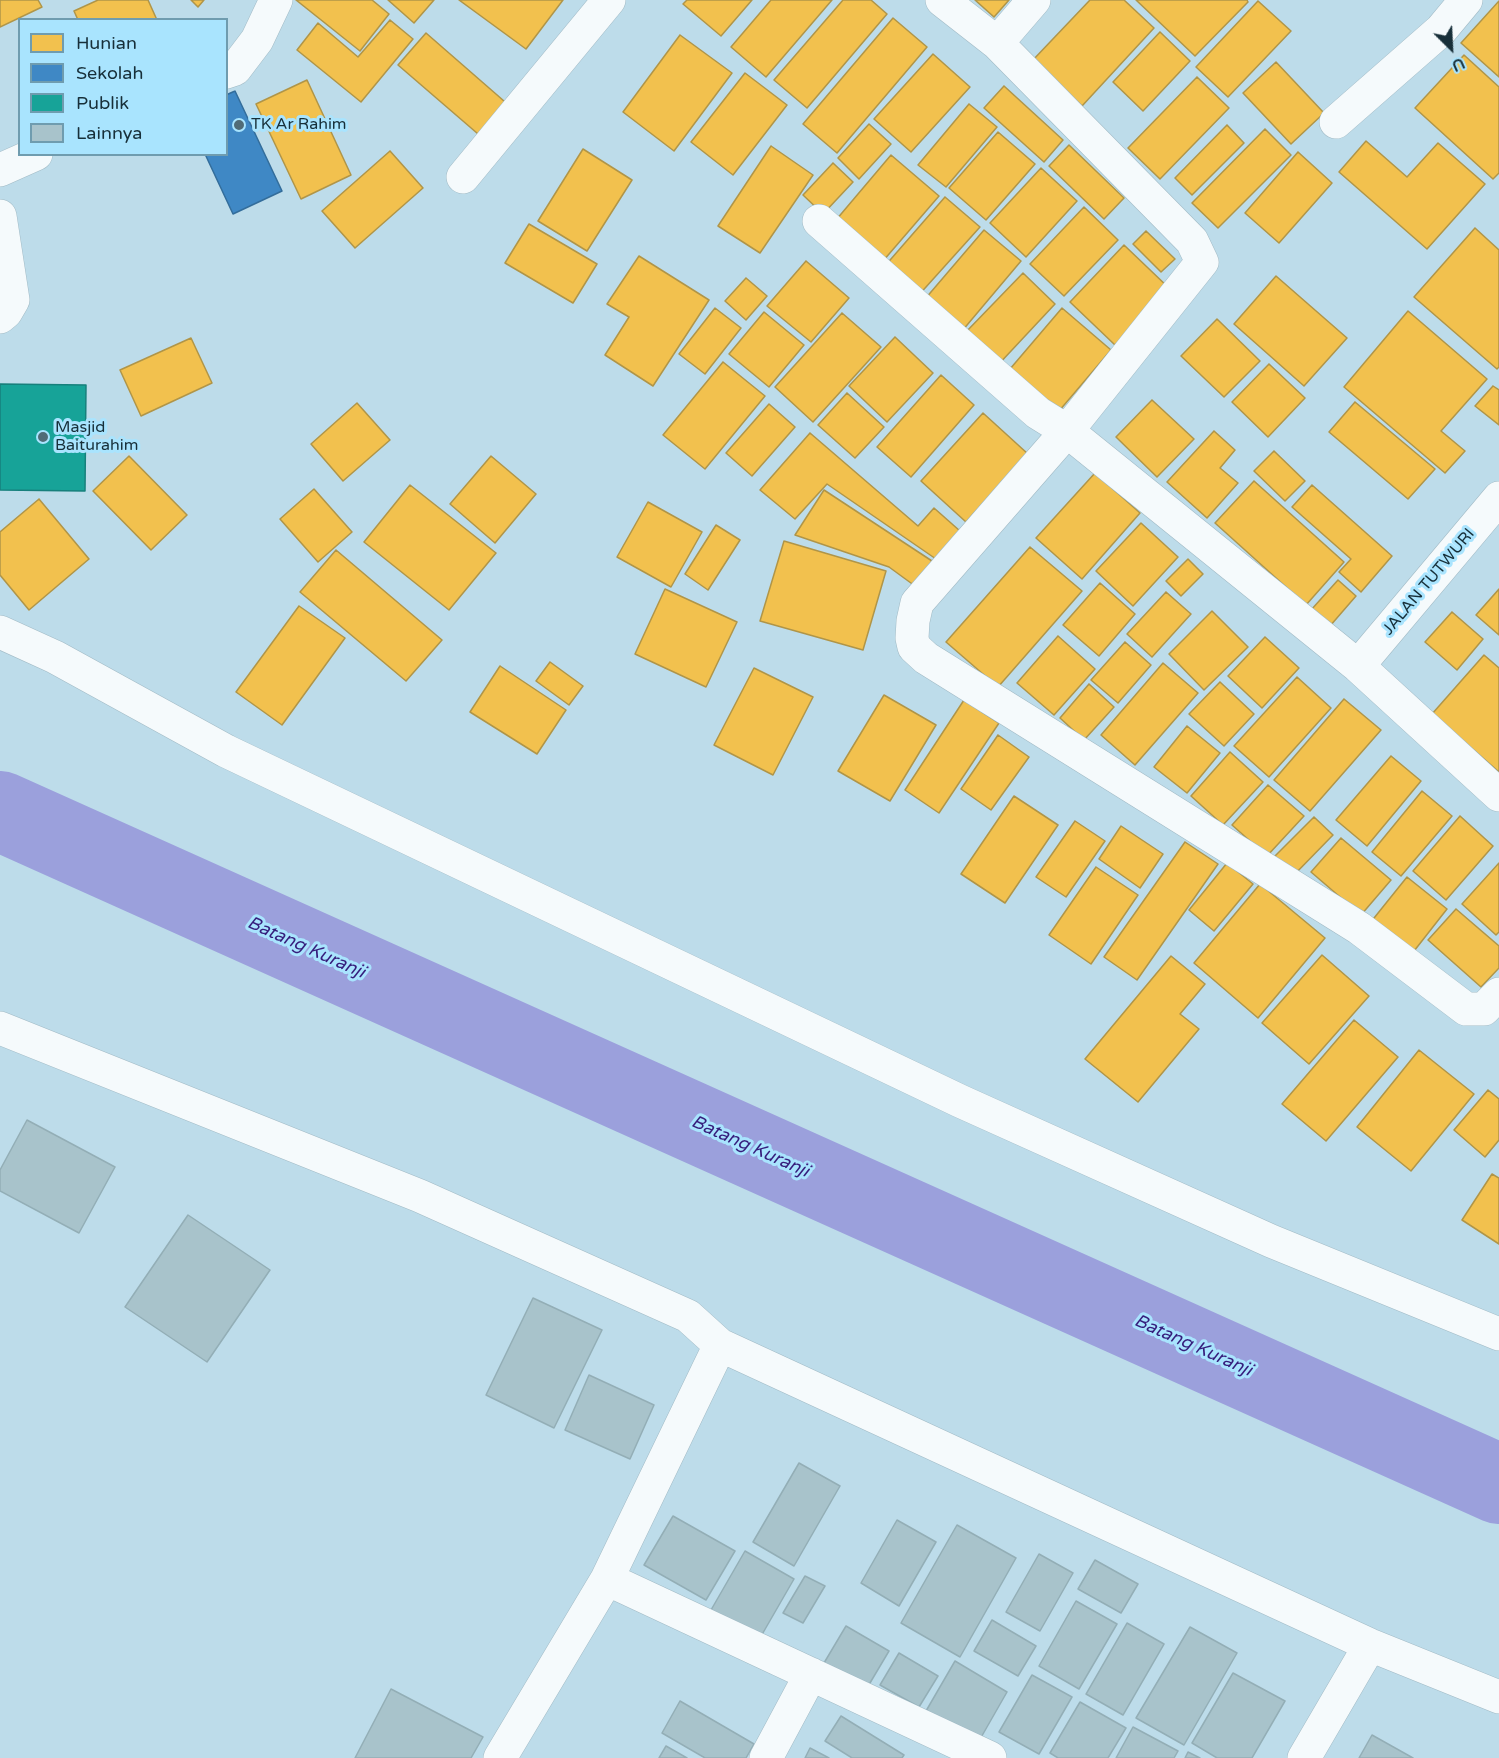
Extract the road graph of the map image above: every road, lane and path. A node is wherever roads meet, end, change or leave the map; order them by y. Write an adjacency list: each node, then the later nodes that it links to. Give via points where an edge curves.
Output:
1 (276, 0): 7 (street, via 257,40 235,69)
2 (609, 0): 11 (street)
3 (942, 0): 6 (street)
4 (1034, 0): 6 (street)
5 (1466, 0): 8 (street, via 1441,30)
6 (997, 43): 15 (street, via 1192,241 1201,256 1199,268)
7 (228, 71)
8 (1336, 122)
9 (32, 156): 10 (street)
10 (0, 170)
11 (463, 177)
12 (0, 216): 14 (street, via 13,300)
13 (819, 220): 15 (street, via 1038,413)
14 (0, 317)
15 (1067, 431): 18 (street); 20 (street, via 917,603 914,646 926,658 1359,928 1466,1009 1484,1009)
16 (1499, 498): 18 (street, JALAN TUTWURI)
17 (0, 633): 22 (street, via 55,657 226,751 960,1101 1271,1241)
18 (1358, 666): 19 (street)
19 (1499, 795)
20 (1499, 994)
21 (0, 1028): 23 (street, via 420,1196 688,1316)
22 (1499, 1334)
23 (720, 1346): 24 (street); 25 (street)
24 (607, 1579): 26 (street); 28 (street)
25 (1370, 1646): 27 (street); 31 (street)
26 (811, 1674): 29 (street); 30 (street)
27 (1499, 1697)
28 (500, 1758)
29 (766, 1758)
30 (990, 1758)
31 (1304, 1758)

